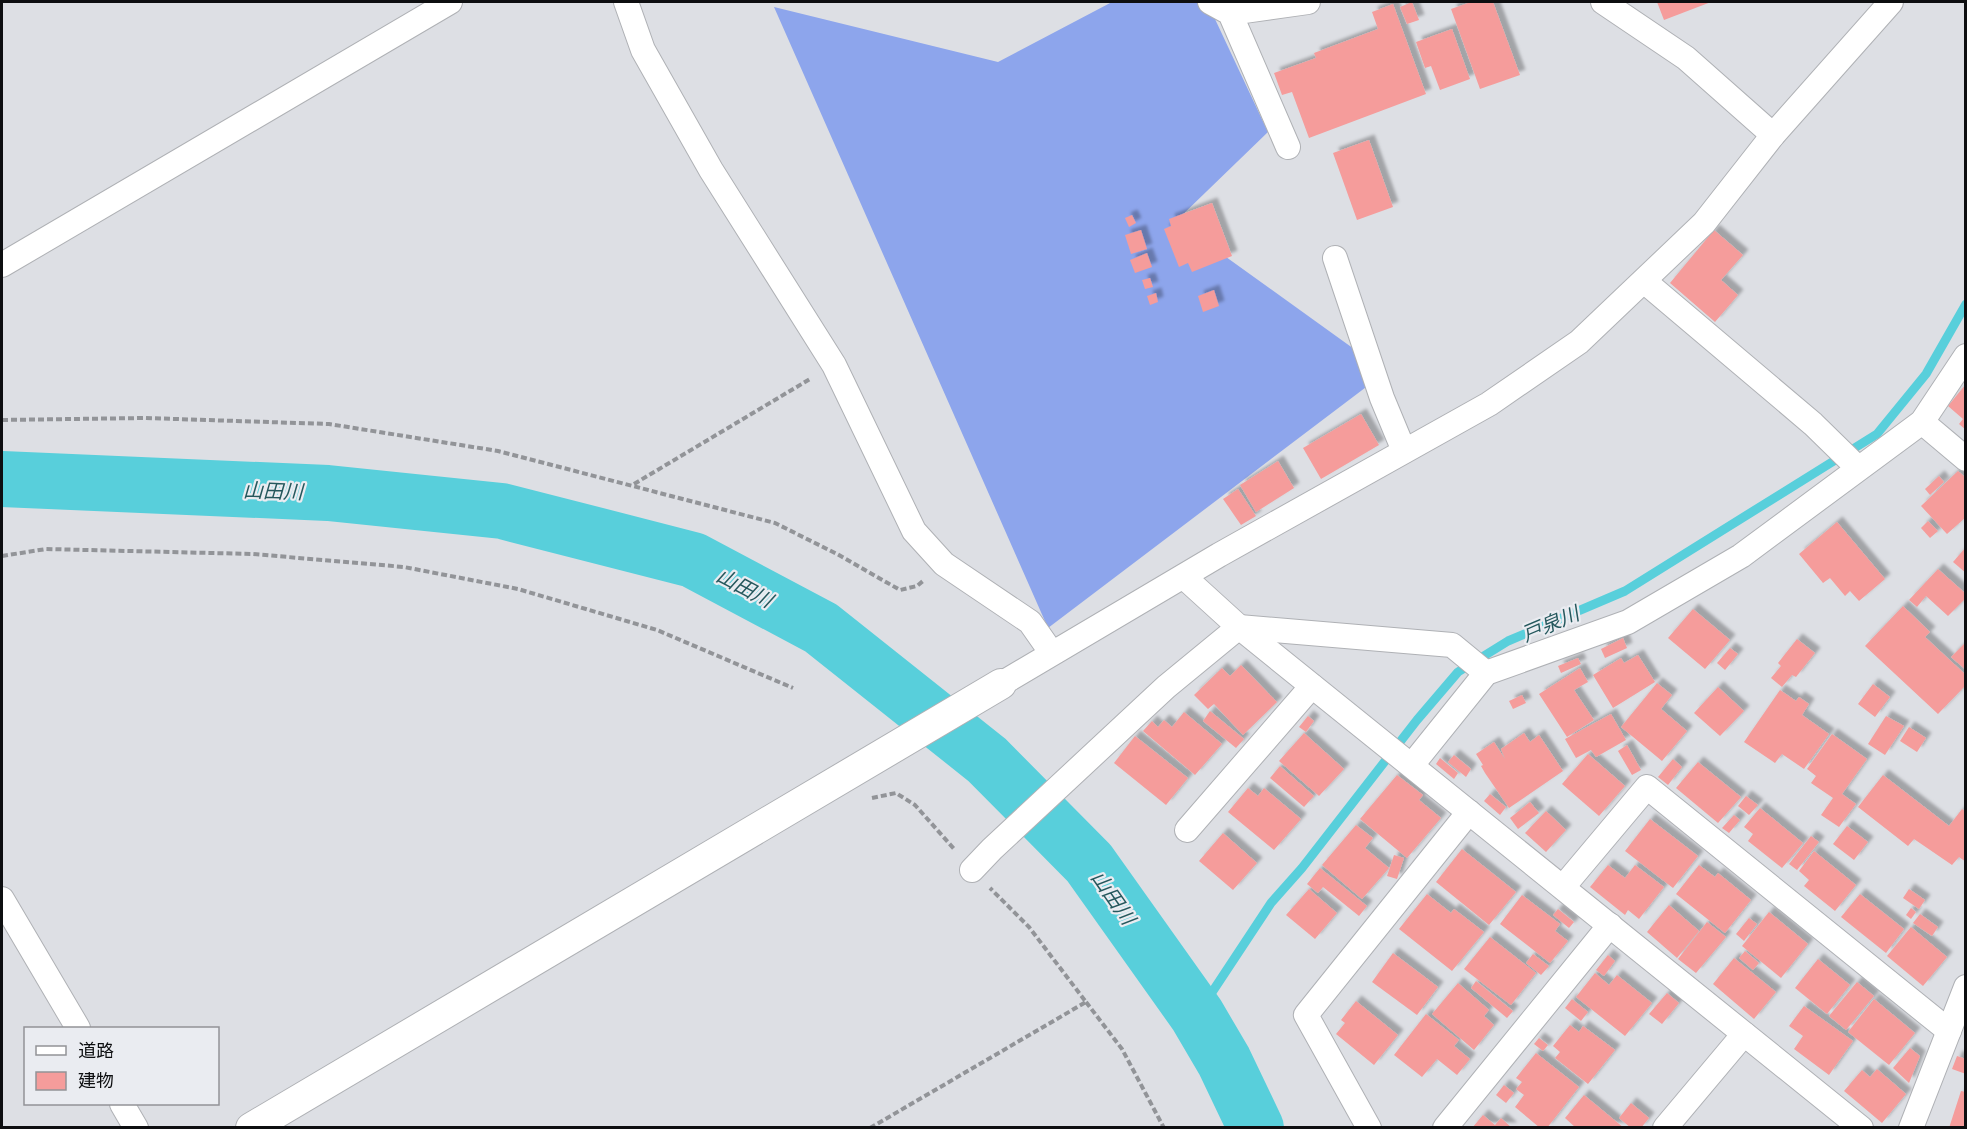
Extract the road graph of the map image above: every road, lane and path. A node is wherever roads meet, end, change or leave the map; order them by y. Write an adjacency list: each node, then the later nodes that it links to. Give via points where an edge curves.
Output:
1 (450, 2): 10 (street)
2 (626, 2): 13 (street, via 648,60 711,170)
3 (1308, 2): 6 (street)
4 (1603, 2): 7 (street, via 1686,58)
5 (1890, 2): 7 (street)
6 (1220, 7): 8 (street)
7 (1773, 135): 11 (street, via 1704,223)
8 (1288, 147)
9 (1335, 258): 16 (street)
10 (2, 265)
11 (1644, 281): 16 (street, via 1579,342 1489,404); 18 (street, via 1814,424)
12 (1965, 356): 15 (street)
13 (834, 365): 19 (path); 21 (street, via 914,531)
14 (2, 420): 19 (path, via 146,418 329,424 498,451)
15 (1922, 422): 17 (street); 18 (street)
16 (1404, 451): 22 (street)
17 (1965, 459)
18 (1858, 468): 25 (street, via 1741,556 1658,606 1628,622)
19 (633, 484): 21 (path, via 775,523 900,590 917,586)
20 (2, 556): 28 (path, via 46,549 253,554 405,567 518,589 657,630)
21 (944, 564): 24 (street, via 1030,622)
22 (1184, 577): 23 (street); 24 (street)
23 (1239, 627): 25 (street, via 1452,645); 27 (street); 33 (street, via 1166,687)
24 (1051, 652): 26 (street)
25 (1482, 670): 29 (street)
26 (1001, 684): 44 (street)
27 (1312, 686): 29 (street); 32 (street)
28 (793, 688)
29 (1397, 753): 31 (street)
30 (867, 799): 33 (path, via 896,793 915,805)
31 (1469, 812): 34 (street); 47 (street, via 1306,1015)
32 (1187, 830)
33 (972, 870): 38 (path, via 1029,927)
34 (1563, 887): 36 (street); 40 (street, via 1647,787)
35 (2, 899): 39 (street)
36 (1610, 925): 41 (street); 48 (street)
37 (1965, 987): 40 (street)
38 (1086, 1002): 45 (path); 46 (path, via 1122,1049)
39 (77, 1027)
40 (1949, 1031): 51 (street)
41 (1744, 1034): 49 (street); 50 (street)
42 (123, 1105): 43 (street)
43 (136, 1128)
44 (251, 1128)
45 (870, 1128)
46 (1164, 1128)
47 (1369, 1128)
48 (1445, 1128)
49 (1665, 1128)
50 (1861, 1128)
51 (1911, 1128)

